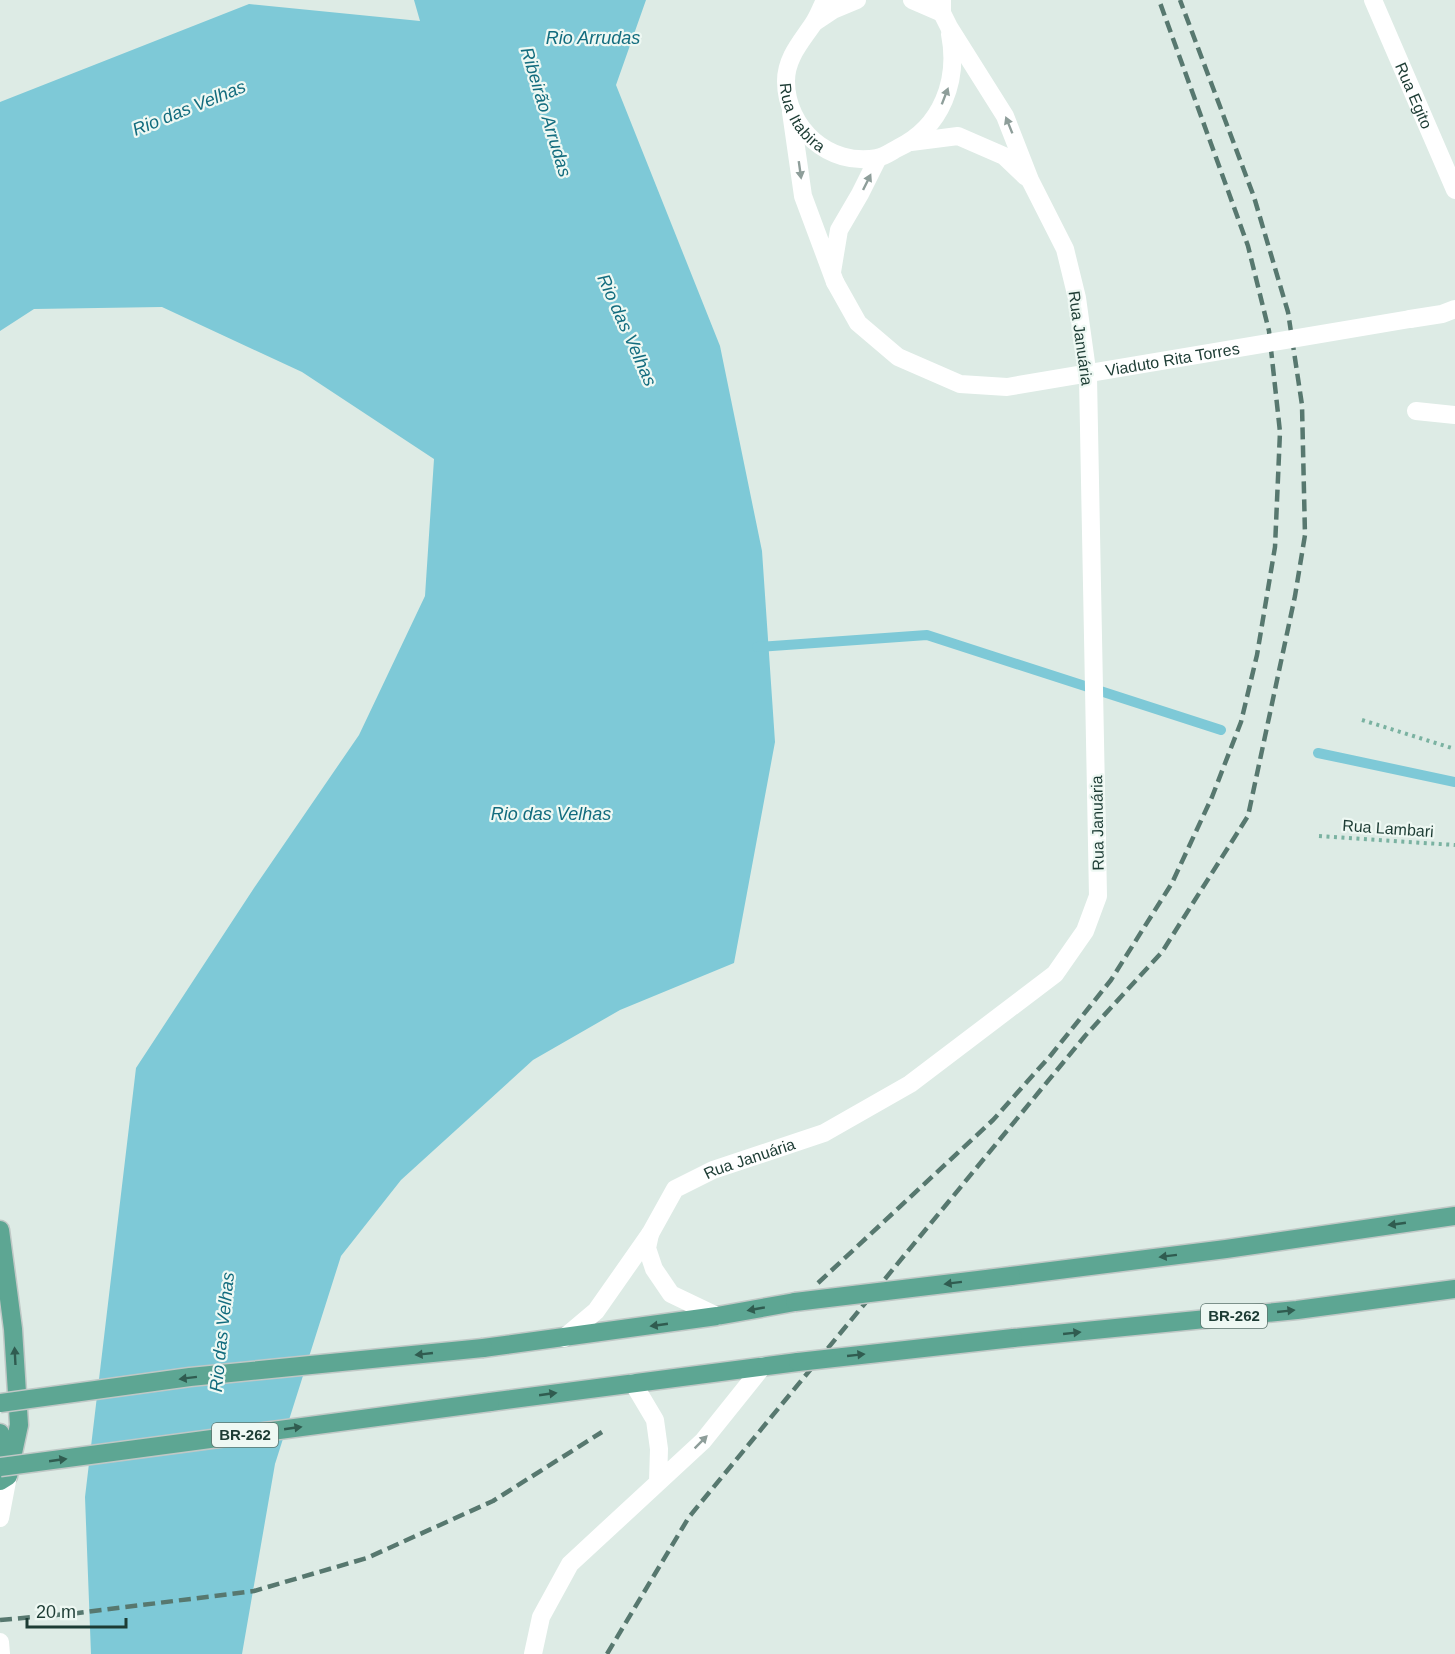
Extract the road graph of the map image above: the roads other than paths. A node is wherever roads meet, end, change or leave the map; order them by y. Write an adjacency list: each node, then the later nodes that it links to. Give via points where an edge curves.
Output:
1 (825, 0): 6 (street, Rua Itabira)
2 (857, 0): 6 (street)
3 (912, 0): 5 (street)
4 (1373, 0): 11 (street, Rua Egito)
5 (944, 13): 8 (street, one-way to 5, via 930,125 944,103 952,78 954,52); 10 (street, Rua Januária, one-way to 5, via 1005,116)
6 (814, 23): 7 (street, Rua Itabira, via 794,48 786,80)
7 (791, 112): 9 (street, Rua Itabira, via 805,134 827,151 852,159); 12 (street, Viaduto Rita Torres, one-way to 12, via 803,196)
8 (911, 142): 9 (street, Rua Itabira); 10 (street, Rua Januária, via 958,135 1004,156)
9 (878, 158): 12 (street, one-way to 9, via 839,230)
10 (1030, 180): 18 (street, Rua Januária, via 1065,249 1077,298 1088,377 1098,896 1085,931 1055,974 910,1084 824,1133 713,1170 675,1189)
11 (1455, 190)
12 (833, 278): 13 (street, Viaduto Rita Torres, bridge, via 858,323 898,357 960,384 1007,387)
13 (1451, 314)
14 (1416, 411): 15 (street)
15 (1455, 415)
16 (1455, 1216): 20 (main road, one-way to 20, bridge, via 1226,1249 795,1302)
17 (0, 1230): 26 (main road, one-way to 17, via 19,1425 13,1329)
18 (650, 1234): 20 (street, via 647,1248 654,1269 671,1294); 21 (street, Rua Januária, via 596,1311)
19 (1455, 1289): 22 (main road, BR-262, one-way to 19, bridge, via 1297,1310)
20 (717, 1316): 21 (main road, one-way to 21)
21 (564, 1338): 24 (main road, one-way to 24, bridge, via 190,1377)
22 (764, 1366): 23 (main road, BR-262); 27 (street, one-way to 22, via 703,1441)
23 (633, 1383): 26 (main road, BR-262, one-way to 23, bridge); 27 (street, via 655,1420)
24 (0, 1402)
25 (0, 1433): 26 (main road)
26 (3, 1475): 28 (street)
27 (658, 1482): 31 (street, via 570,1564 541,1617)
28 (0, 1518)
29 (0, 1642): 30 (street)
30 (1, 1654)
31 (534, 1654)

